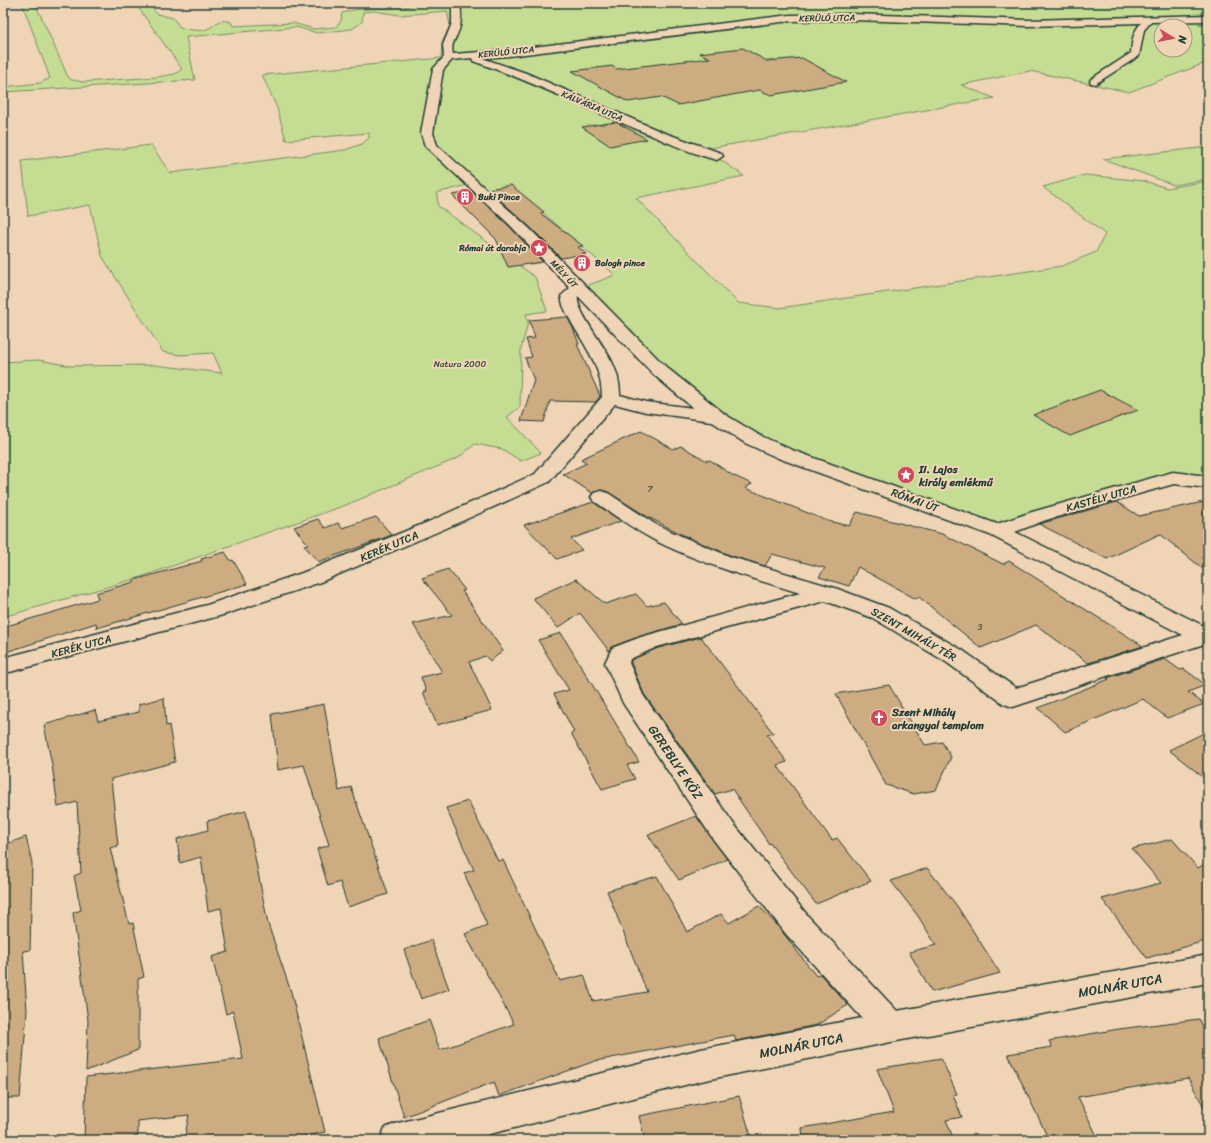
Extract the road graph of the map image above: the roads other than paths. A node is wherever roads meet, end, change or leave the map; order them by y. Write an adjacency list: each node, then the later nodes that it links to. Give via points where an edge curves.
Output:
1 (456, 3): 4 (street, via 455,28 446,48)
2 (1208, 18): 3 (street, KERÜLŐ UTCA)
3 (1148, 20): 5 (street, KERÜLŐ UTCA, via 1016,23 852,17 790,18); 6 (street, via 1140,30 1136,54)
4 (449, 57): 5 (street, KERÜLŐ UTCA); 8 (street, MÉLY ÚT, via 438,69 427,133 431,146 524,232)
5 (467, 57): 7 (street, KÁLVÁRIA UTCA, via 522,75 658,134)
6 (1096, 81)
7 (717, 156)
8 (578, 289): 9 (street, via 569,296 570,306 596,346 612,384); 10 (street, MÉLY ÚT, via 665,376)
9 (611, 398): 10 (street, RÓMAI ÚT, via 646,407); 18 (street, KERÉK UTCA, via 542,478 435,526 310,578 215,610)
10 (716, 416): 15 (street, RÓMAI ÚT, via 753,440 785,454)
11 (1208, 474): 12 (street)
12 (1173, 478): 13 (street, KASTÉLY UTCA); 15 (street, KASTÉLY UTCA, via 1039,516)
13 (1208, 482)
14 (601, 497): 16 (street, SZENT MIHÁLY TÉR, via 673,541 723,562)
15 (997, 531): 17 (street, RÓMAI ÚT)
16 (827, 593): 17 (street, SZENT MIHÁLY TÉR, via 881,613 954,656 1013,698); 20 (street, GEREBLYE KÖZ, via 649,642 620,654 617,663 632,697 723,831 797,925)
17 (1206, 637)
18 (10, 664)
19 (1208, 969): 20 (street, MOLNÁR UTCA)
20 (891, 1027): 21 (street, MOLNÁR UTCA, via 701,1065)
21 (398, 1140)

